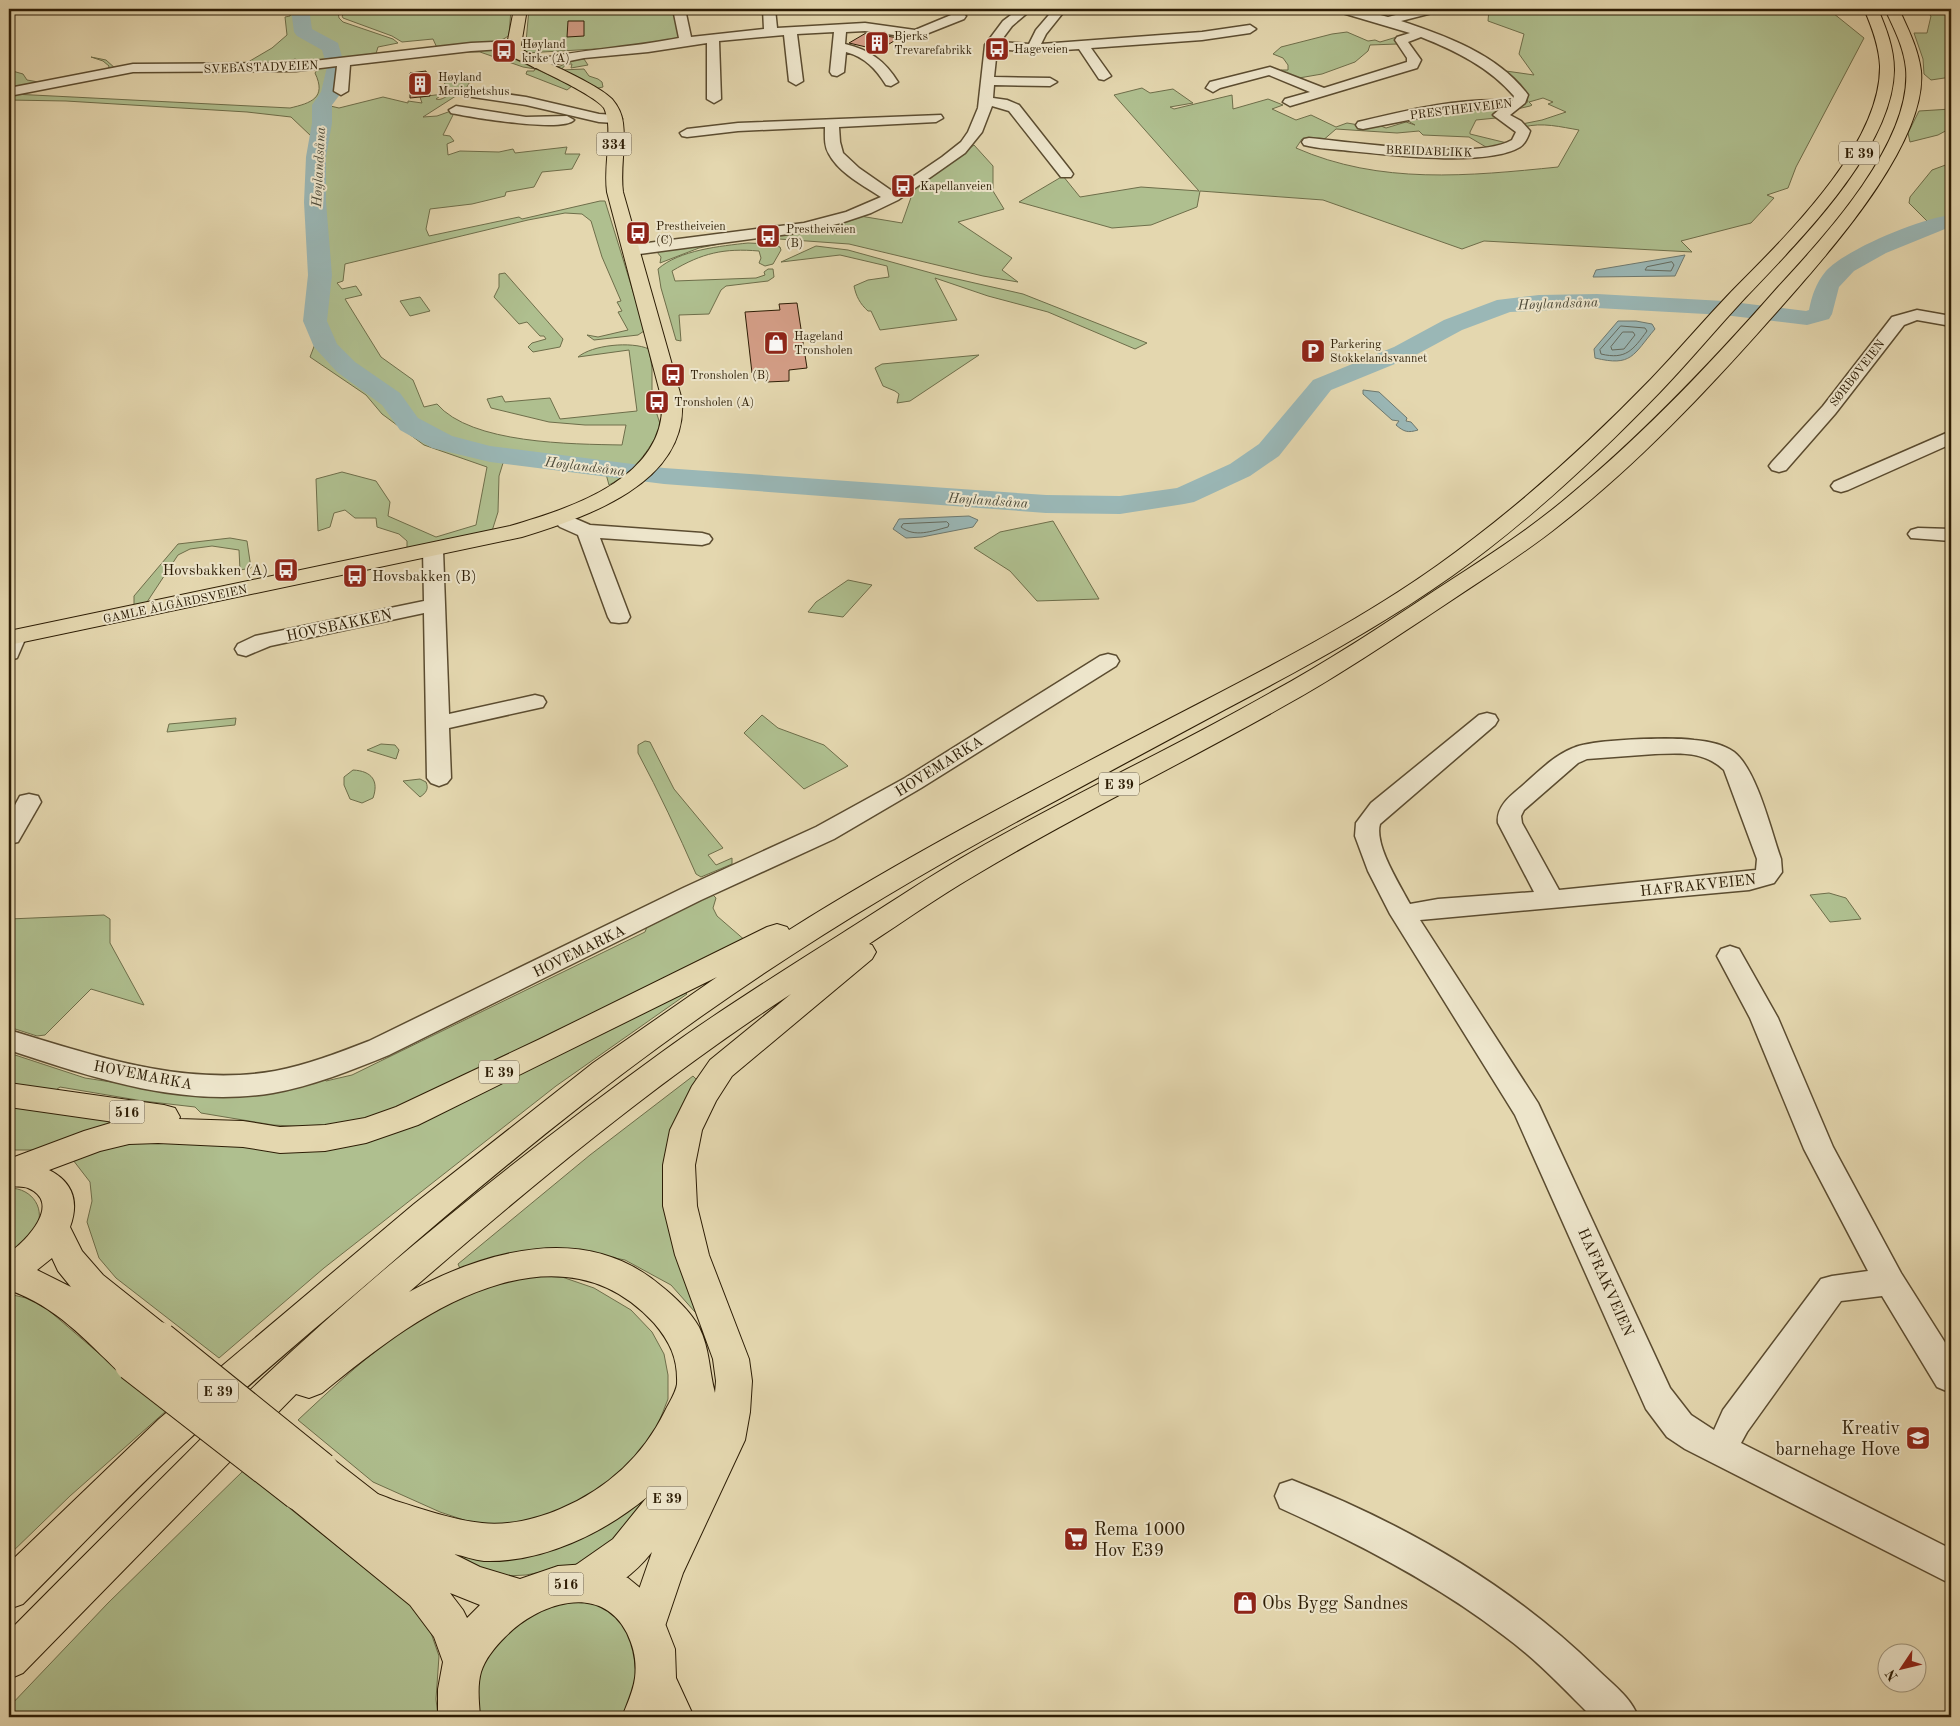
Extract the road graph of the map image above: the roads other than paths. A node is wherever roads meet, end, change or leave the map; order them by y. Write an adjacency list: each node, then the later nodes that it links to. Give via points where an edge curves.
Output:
1 (520, 9): 20 (main road)
2 (679, 9): 18 (street)
3 (768, 9): 15 (street)
4 (1026, 9): 21 (street, via 1006,23)
5 (1060, 9): 23 (street, via 1040,33)
6 (1343, 9): 11 (street, PRESTHEIVEIEN)
7 (1432, 9): 11 (street)
8 (1870, 9): 73 (main road, E 39, via 1886,49 1888,65 1885,90 1874,124 1852,165 1809,219 1621,421 1513,518 1407,597)
9 (1892, 9): 73 (main road, E 39, via 1904,31 1913,60 1913,89 1903,128 1882,168 1798,276 1731,352 1653,432 1550,522 1364,648 1277,700 1047,822)
10 (960, 16): 12 (street, via 916,34 864,28)
11 (1389, 21): 16 (street, PRESTHEIVEIEN)
12 (840, 29): 14 (street); 22 (street)
13 (1250, 29): 19 (street, via 1202,36)
14 (790, 31): 15 (street); 28 (street)
15 (769, 32): 17 (street)
16 (1421, 33): 35 (street, via 1401,40 1415,60 1412,65); 40 (street, PRESTHEIVEIEN, via 1455,47 1507,79 1520,95)
17 (710, 38): 18 (street); 37 (street)
18 (686, 42): 25 (street, via 584,54)
19 (1082, 44): 23 (street); 27 (street)
20 (514, 45): 24 (street, SVEBASTADVEIEN); 25 (main road, 334, via 518,54)
21 (991, 45): 23 (street); 29 (street)
22 (838, 47): 26 (street); 30 (street, via 856,50 872,58)
23 (1034, 48)
24 (342, 63): 33 (street); 34 (street, SVEBASTADVEIEN, via 210,69 133,68)
25 (536, 64): 43 (main road, 334, via 599,96 609,105)
26 (837, 72)
27 (1104, 76)
28 (796, 80)
29 (987, 81): 31 (street); 38 (street)
30 (891, 82)
31 (1050, 82)
32 (1213, 88): 35 (street, via 1270,70)
33 (341, 91)
34 (9, 92)
35 (1323, 92): 39 (street)
36 (471, 93): 42 (street)
37 (714, 99)
38 (986, 101): 49 (street, via 1014,108); 50 (street, via 980,124 966,144 935,170)
39 (1290, 102)
40 (1515, 105): 46 (street, PRESTHEIVEIEN, via 1499,103 1437,110); 48 (street, BREIDABLIKK, via 1500,115 1523,131 1520,140 1484,152 1382,150)
41 (456, 110): 42 (street, via 526,121)
42 (599, 118): 43 (street)
43 (615, 118): 51 (main road, GAMLE ÅLGÅRDSVEIEN / 334, via 614,186)
44 (936, 118): 45 (street)
45 (832, 123): 47 (street); 50 (street, via 832,141 837,154 868,183)
46 (1363, 125)
47 (686, 133)
48 (1309, 142)
49 (1066, 174)
50 (893, 197): 51 (street, via 865,210 810,226)
51 (632, 250): 56 (main road, GAMLE ÅLGÅRDSVEIEN / 334, via 672,406 668,437 643,471 601,499)
52 (1951, 321): 54 (street, SØRBØVEIEN, via 1912,315 1898,321 1829,410)
53 (1951, 437): 55 (street)
54 (1779, 466)
55 (1841, 486)
56 (560, 518): 57 (street); 61 (main road, GAMLE ÅLGÅRDSVEIEN / 334, via 491,538)
57 (587, 531): 60 (street); 63 (street)
58 (1918, 534): 59 (street)
59 (1951, 535)
60 (702, 539)
61 (433, 550): 62 (street); 64 (main road, GAMLE ÅLGÅRDSVEIEN / 334)
62 (434, 605): 65 (street, HOVSBAKKEN, via 262,641); 69 (street)
63 (619, 617)
64 (10, 645)
65 (246, 649)
66 (1108, 661): 77 (street, HOVEMARKA, via 913,783 825,833 692,894 379,1048 335,1066 272,1082 198,1086 95,1067)
67 (535, 702): 69 (street)
68 (1487, 720): 75 (street, HAFRAKVEIEN, via 1369,821 1366,831 1369,842)
69 (439, 723): 70 (street)
70 (439, 778)
71 (28, 802): 72 (street)
72 (9, 836)
73 (959, 857): 79 (main road, E 39, via 871,878 758,945 407,1116 366,1130 325,1138 280,1140); 81 (main road, E 39, via 561,1145); 98 (main road, E 39, via 721,1068 686,1130 679,1165 680,1206 692,1255 731,1359 734,1381 732,1412 726,1440 664,1570)
74 (1551, 900): 74 (street, HAFRAKVEIEN, via 1509,816 1514,806 1570,758 1584,752 1695,746 1718,752 1734,764 1769,859 1769,872 1764,877); 75 (street, HAFRAKVEIEN, via 1438,908)
75 (1403, 914): 89 (street, HAFRAKVEIEN, via 1528,1111 1658,1398 1679,1426)
76 (1730, 956): 85 (street, via 1764,1018 1820,1149)
77 (9, 1040)
78 (9, 1095): 79 (main road, 516, via 213,1124)
79 (243, 1134): 80 (main road, E 39, via 129,1131 95,1140)
80 (9, 1173): 82 (main road, via 42,1179 56,1191 60,1208)
81 (452, 1213): 92 (main road, E 39, via 388,1288 276,1389); 96 (main road, E 39, via 366,1262 171,1432)
82 (54, 1228): 83 (main road, via 42,1246); 86 (main road, via 70,1261)
83 (9, 1270)
84 (9, 1275): 86 (main road, via 36,1285)
85 (1890, 1282): 87 (street); 89 (street, via 1832,1289 1735,1421)
86 (146, 1351): 90 (main road, bridge)
87 (1949, 1377)
88 (695, 1386): 92 (main road, E 39, via 686,1337 660,1304 637,1285 615,1273 571,1263 531,1263 508,1268 452,1287 404,1312 334,1362); 93 (main road, E 39, via 668,1444 652,1467 614,1500 563,1527 523,1539 483,1542 423,1529); 95 (main road, E 39, via 702,1416 695,1446 679,1479 640,1538 625,1554)
89 (1721, 1451): 94 (street, HAFRAKVEIEN)
90 (310, 1481): 93 (main road); 100 (main road, via 424,1591 449,1624)
91 (1292, 1496): 104 (street, via 1413,1555 1502,1611 1558,1657)
92 (158, 1507): 99 (main road, E 39)
93 (366, 1509): 97 (main road, via 442,1568 473,1584)
94 (1951, 1567)
95 (584, 1583): 97 (main road, 516, via 551,1585); 98 (main road, 516, via 609,1590 630,1604)
96 (9, 1590)
97 (519, 1598): 100 (main road, 516, via 496,1614 477,1636)
98 (647, 1624): 101 (main road, 516, via 656,1651)
99 (9, 1659)
100 (464, 1662): 102 (main road, 516, via 457,1692)
101 (650, 1699): 103 (main road)
102 (459, 1717)
103 (673, 1717)
104 (1619, 1717)

